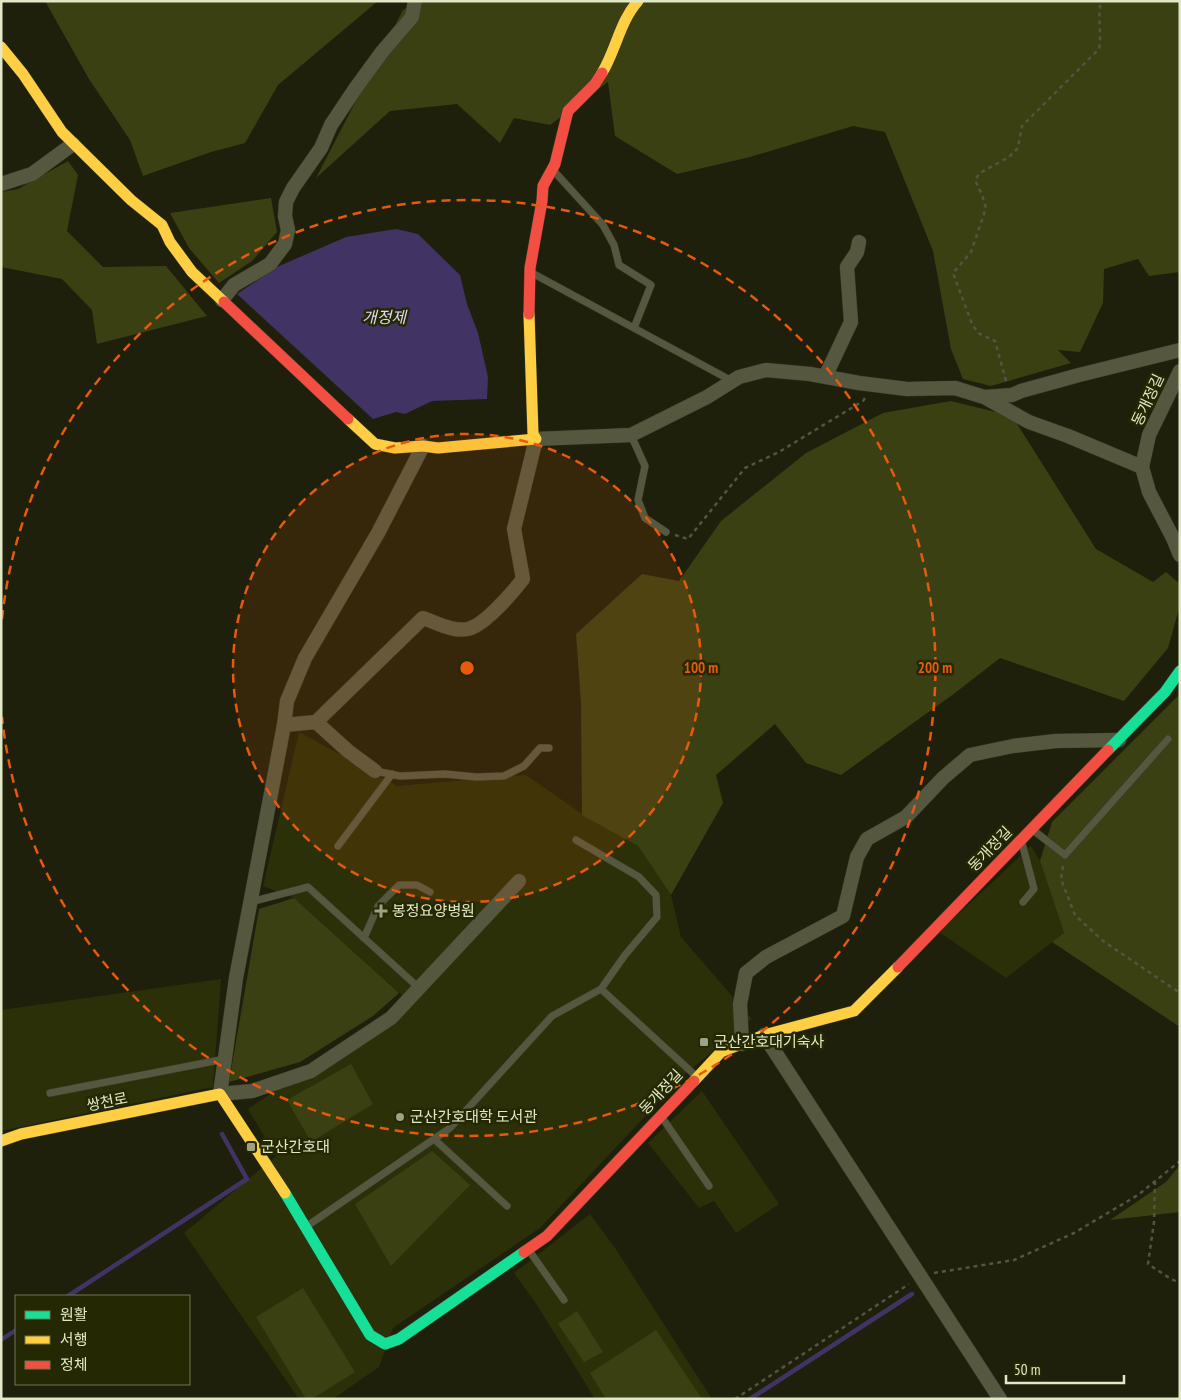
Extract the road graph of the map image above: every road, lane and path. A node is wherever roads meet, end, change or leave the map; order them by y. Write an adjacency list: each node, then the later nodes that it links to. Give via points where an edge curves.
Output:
1 (415, 1): 10 (street, via 412,17 355,89 331,125 321,148 292,188 286,202 288,230 285,244 270,264 234,285)
2 (638, 1): 6 (street, via 629,11 608,63 595,84 568,111)
3 (1101, 1): 17 (path, via 1098,48 1022,126 1018,148 975,180 986,208 971,252 953,273 972,324 978,333 995,340)
4 (1, 47): 5 (street)
5 (73, 144): 7 (street, via 32,174); 10 (street, via 162,225 184,263)
6 (553, 169): 9 (street, via 543,186); 11 (lane, via 602,226 614,245 618,265 652,285)
7 (1, 184)
8 (859, 242): 14 (street, via 848,267 851,322)
9 (530, 272): 11 (lane); 20 (street, via 530,400)
10 (222, 300): 21 (street, via 375,444 395,448)
11 (634, 328): 15 (lane)
12 (1180, 350): 17 (street)
13 (1180, 371): 22 (street, 동개정길, via 1149,434)
14 (825, 376): 15 (street, via 766,370); 16 (street)
15 (732, 382): 19 (street)
16 (874, 385): 18 (street, via 907,389 955,388); 23 (path, via 864,401 779,452 745,468 688,539)
17 (1012, 395): 18 (street)
18 (984, 397): 22 (street, via 1029,422)
19 (631, 436): 20 (street); 23 (lane, via 645,466 638,500 645,518)
20 (536, 439): 21 (street, via 438,448); 26 (street, via 514,529 523,579 480,623 468,629 449,628 423,618)
21 (422, 446): 27 (street, via 378,533 305,658 287,701)
22 (1142, 467): 24 (street, 동개정길, via 1149,492)
23 (666, 532)
24 (1180, 555)
25 (1180, 670): 29 (street, 동개정길, via 1165,692)
26 (316, 722): 27 (street); 31 (street)
27 (284, 725): 40 (street)
28 (1168, 739): 37 (lane)
29 (1119, 740): 33 (street, 동개정길); 47 (street, via 1056,741 970,755 906,817 867,839 857,857 843,916 766,957 746,973 740,1004)
30 (550, 748): 32 (lane, via 540,748 524,766 504,776)
31 (375, 771): 32 (lane)
32 (392, 774): 36 (lane)
33 (1032, 829): 35 (street, 동개정길); 37 (lane)
34 (576, 840): 44 (lane, via 639,876 656,896 657,917)
35 (1022, 841): 41 (lane, via 1034,889); 46 (street, 동개정길, via 854,1010)
36 (338, 846)
37 (1065, 855): 45 (path, via 1061,879 1075,916 1103,941)
38 (519, 881): 43 (street)
39 (430, 892): 42 (lane, via 417,885 399,885 378,906)
40 (250, 902): 42 (lane, via 308,887); 48 (street)
41 (1023, 902)
42 (364, 938): 43 (lane)
43 (420, 988): 51 (street, via 391,1018 311,1071 252,1091)
44 (601, 989): 49 (lane); 53 (lane, via 552,1016 450,1128)
45 (1180, 993)
46 (764, 1035): 47 (street, 동개정길); 61 (street)
47 (742, 1044): 49 (street, 동개정길, via 721,1052)
48 (225, 1059): 50 (lane); 51 (street)
49 (697, 1077): 52 (street, 동개정길)
50 (50, 1093)
51 (220, 1094): 54 (street, 쌍천로); 59 (street, 동개정길)
52 (661, 1116): 57 (lane); 60 (street, 동개정길, via 547,1236)
53 (434, 1139): 58 (lane); 59 (lane)
54 (1, 1141)
55 (1180, 1161): 56 (path)
56 (1155, 1181): 61 (path, via 1138,1195 1074,1233 1014,1260); 62 (path, via 1148,1264)
57 (709, 1186)
58 (507, 1206)
59 (306, 1226): 60 (street, 동개정길, via 370,1335 384,1344 399,1339)
60 (528, 1249): 63 (lane)
61 (921, 1276): 64 (path); 65 (street)
62 (1180, 1283)
63 (564, 1300)
64 (735, 1399)
65 (1000, 1399)

